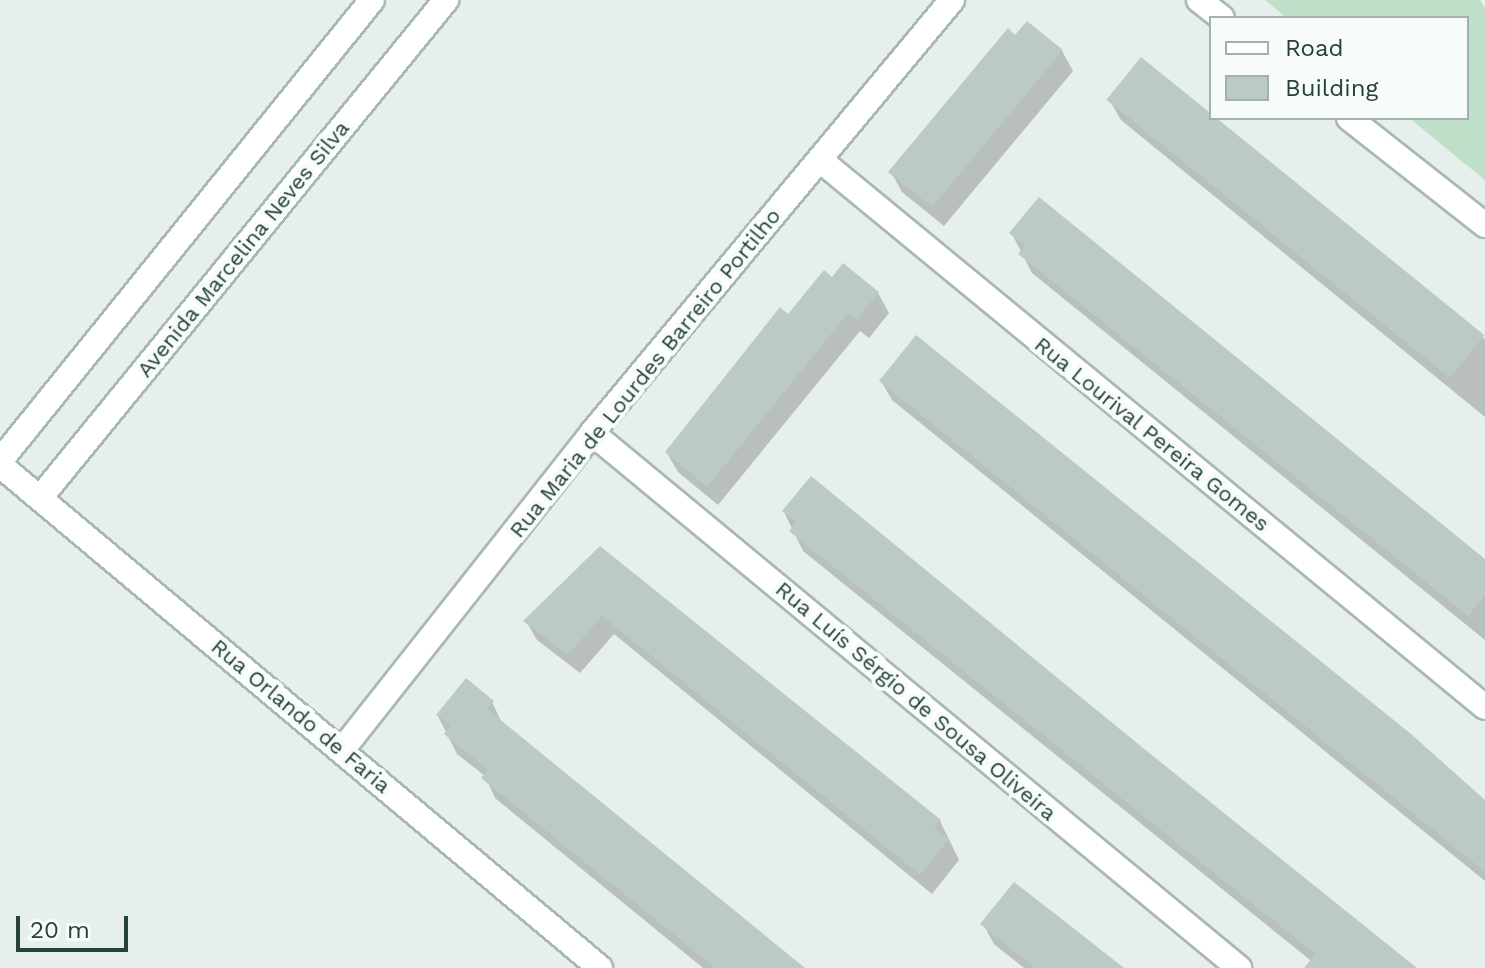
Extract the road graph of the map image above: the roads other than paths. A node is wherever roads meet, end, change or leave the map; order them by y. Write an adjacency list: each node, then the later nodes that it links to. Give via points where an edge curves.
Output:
1 (372, 0): 10 (street)
2 (446, 0): 11 (street, Avenida Marcelina Neves Silva)
3 (952, 0): 7 (street, Rua Maria de Lourdes Barreiro Portilho)
4 (1199, 0): 5 (street)
5 (1219, 16)
6 (1352, 120): 8 (street)
7 (820, 160): 9 (street, Rua Maria de Lourdes Barreiro Portilho); 12 (street, Rua Lourival Pereira Gomes)
8 (1485, 225)
9 (592, 433): 13 (street, Rua Maria de Lourdes Barreiro Portilho); 15 (street, Rua Luís Sérgio de Sousa Oliveira)
10 (0, 463): 11 (street, Rua Orlando de Faria)
11 (40, 498): 13 (street, Rua Orlando de Faria)
12 (1485, 707)
13 (342, 750): 14 (street, Rua Orlando de Faria)
14 (591, 965)
15 (1239, 968)

